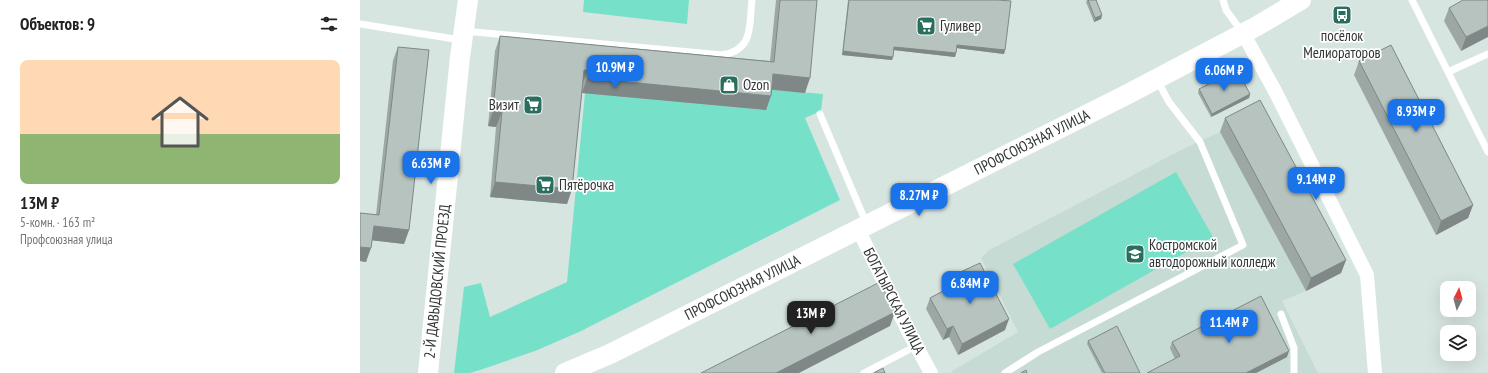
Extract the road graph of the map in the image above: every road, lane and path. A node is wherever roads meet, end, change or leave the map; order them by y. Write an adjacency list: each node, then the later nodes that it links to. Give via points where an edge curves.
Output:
1 (468, 0): 8 (main road, 2-Й ДАВЫДОВСКИЙ ПРОЕЗД)
2 (752, 0): 8 (lane, via 745,43 732,53 722,55)
3 (1223, 0): 7 (lane, via 1226,10)
4 (1301, 0): 7 (main road, ПРОФСОЮЗНАЯ УЛИЦА)
5 (1412, 0): 10 (lane)
6 (360, 24): 8 (lane)
7 (1243, 33): 11 (main road, ПРОФСОЮЗНАЯ УЛИЦА); 23 (street, via 1275,91 1367,275)
8 (463, 36): 17 (main road, 2-Й ДАВЫДОВСКИЙ ПРОЕЗД)
9 (1488, 54): 10 (lane)
10 (1448, 72): 13 (lane)
11 (1157, 79): 14 (main road, ПРОФСОЮЗНАЯ УЛИЦА); 21 (lane, via 1169,102 1200,142 1243,245 1038,352)
12 (820, 114): 14 (lane)
13 (1488, 152)
14 (862, 227): 16 (street, БОГАТЫРСКАЯ УЛИЦА); 18 (main road, ПРОФСОЮЗНАЯ УЛИЦА, via 610,354)
15 (1281, 314): 22 (lane, via 1294,348)
16 (916, 346): 19 (lane); 20 (street, БОГАТЫРСКАЯ УЛИЦА)
17 (428, 373)
18 (565, 373)
19 (864, 373)
20 (931, 373)
21 (1005, 373)
22 (1294, 373)
23 (1375, 373)

